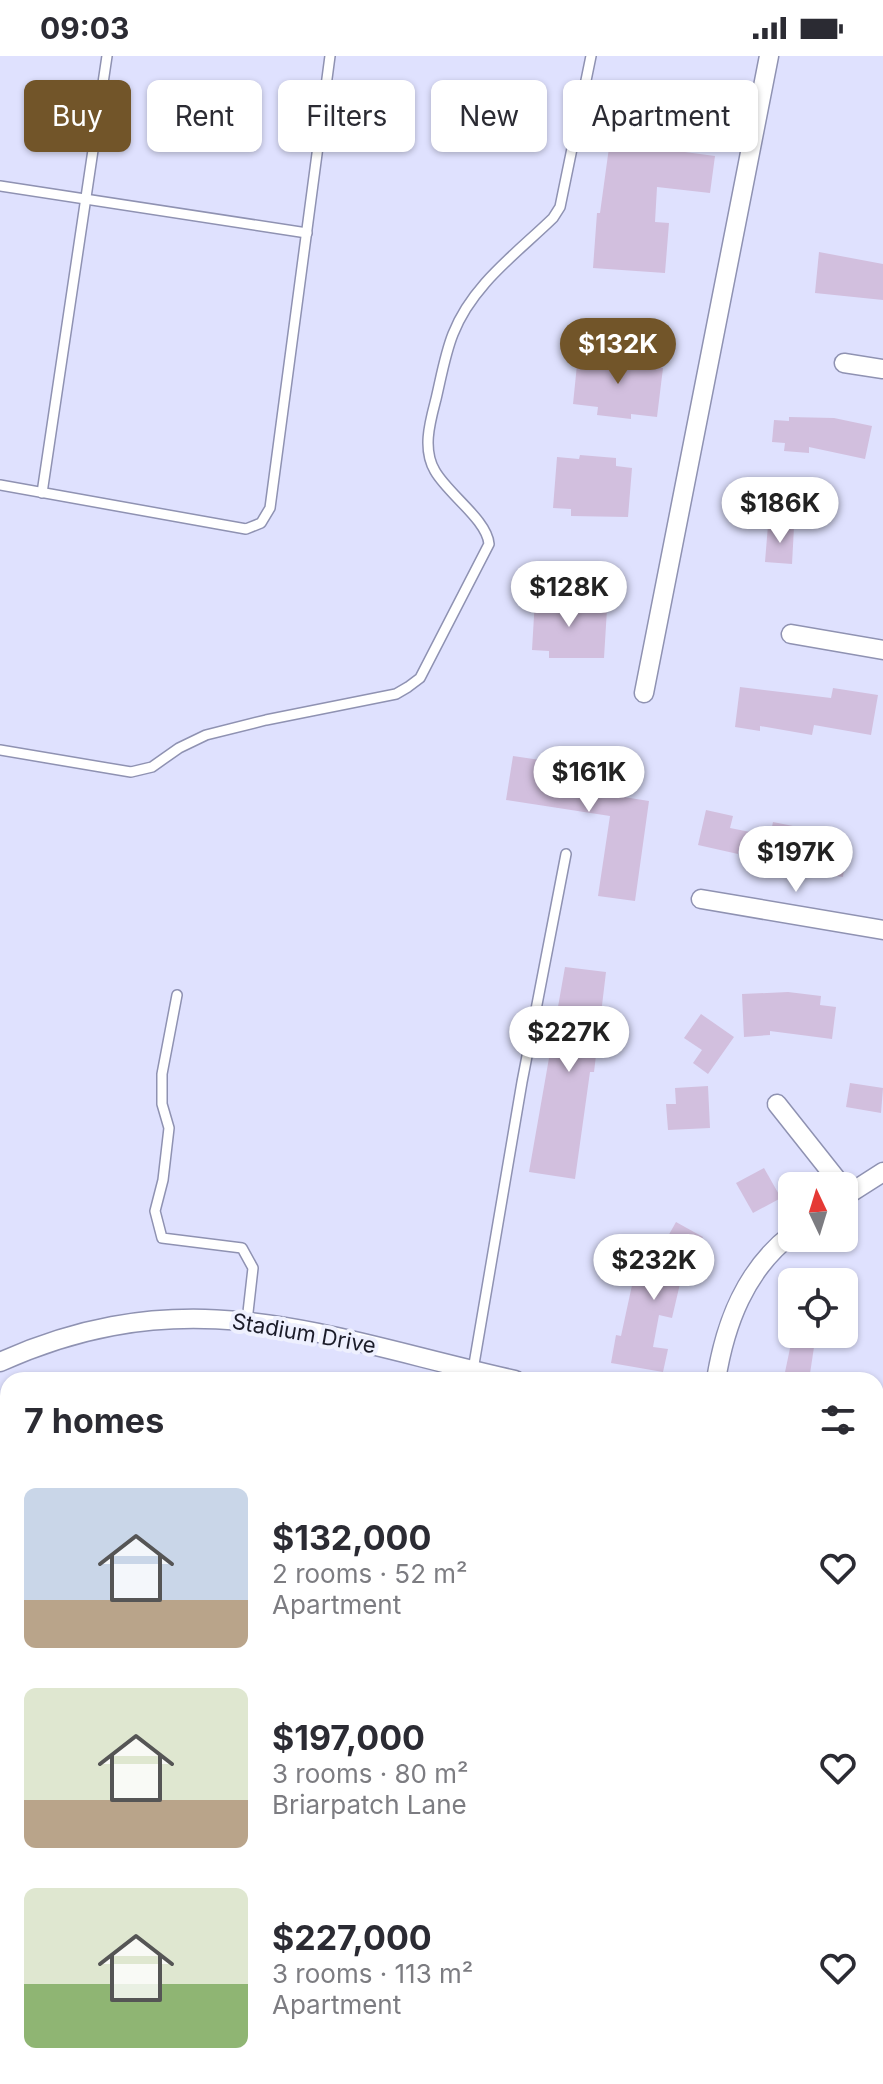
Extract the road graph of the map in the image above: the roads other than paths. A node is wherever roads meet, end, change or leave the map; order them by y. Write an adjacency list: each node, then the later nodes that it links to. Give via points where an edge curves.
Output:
1 (107, 56): 8 (lane)
2 (330, 56): 9 (lane)
3 (591, 56): 17 (lane, via 560,207 476,293 453,333 428,430 428,452 451,494 488,532 489,544 420,678 396,694 206,735 152,767 131,772)
4 (769, 56): 5 (street)
5 (758, 112)
6 (750, 152): 16 (street)
7 (0, 186): 8 (lane)
8 (86, 199): 9 (lane); 13 (lane)
9 (307, 233): 13 (lane, via 270,508 261,523 246,529)
10 (844, 363): 11 (street)
11 (883, 369)
12 (0, 485): 13 (lane)
13 (42, 493)
14 (791, 634): 15 (street)
15 (883, 650)
16 (644, 693)
17 (0, 750)
18 (566, 854): 29 (lane)
19 (701, 899): 20 (street)
20 (883, 930)
21 (177, 995): 27 (lane, via 162,1074 169,1128 155,1211 162,1238 242,1248 253,1268)
22 (777, 1104): 23 (street)
23 (830, 1172)
24 (883, 1172): 25 (street)
25 (858, 1185)
26 (778, 1248): 31 (street, via 735,1305)
27 (247, 1321): 28 (street, Stadium Drive, via 189,1317 123,1323 60,1338); 29 (street, Stadium Drive, via 348,1338)
28 (0, 1362)
29 (473, 1370): 30 (street, Stadium Drive)
30 (481, 1372)
31 (717, 1372)

